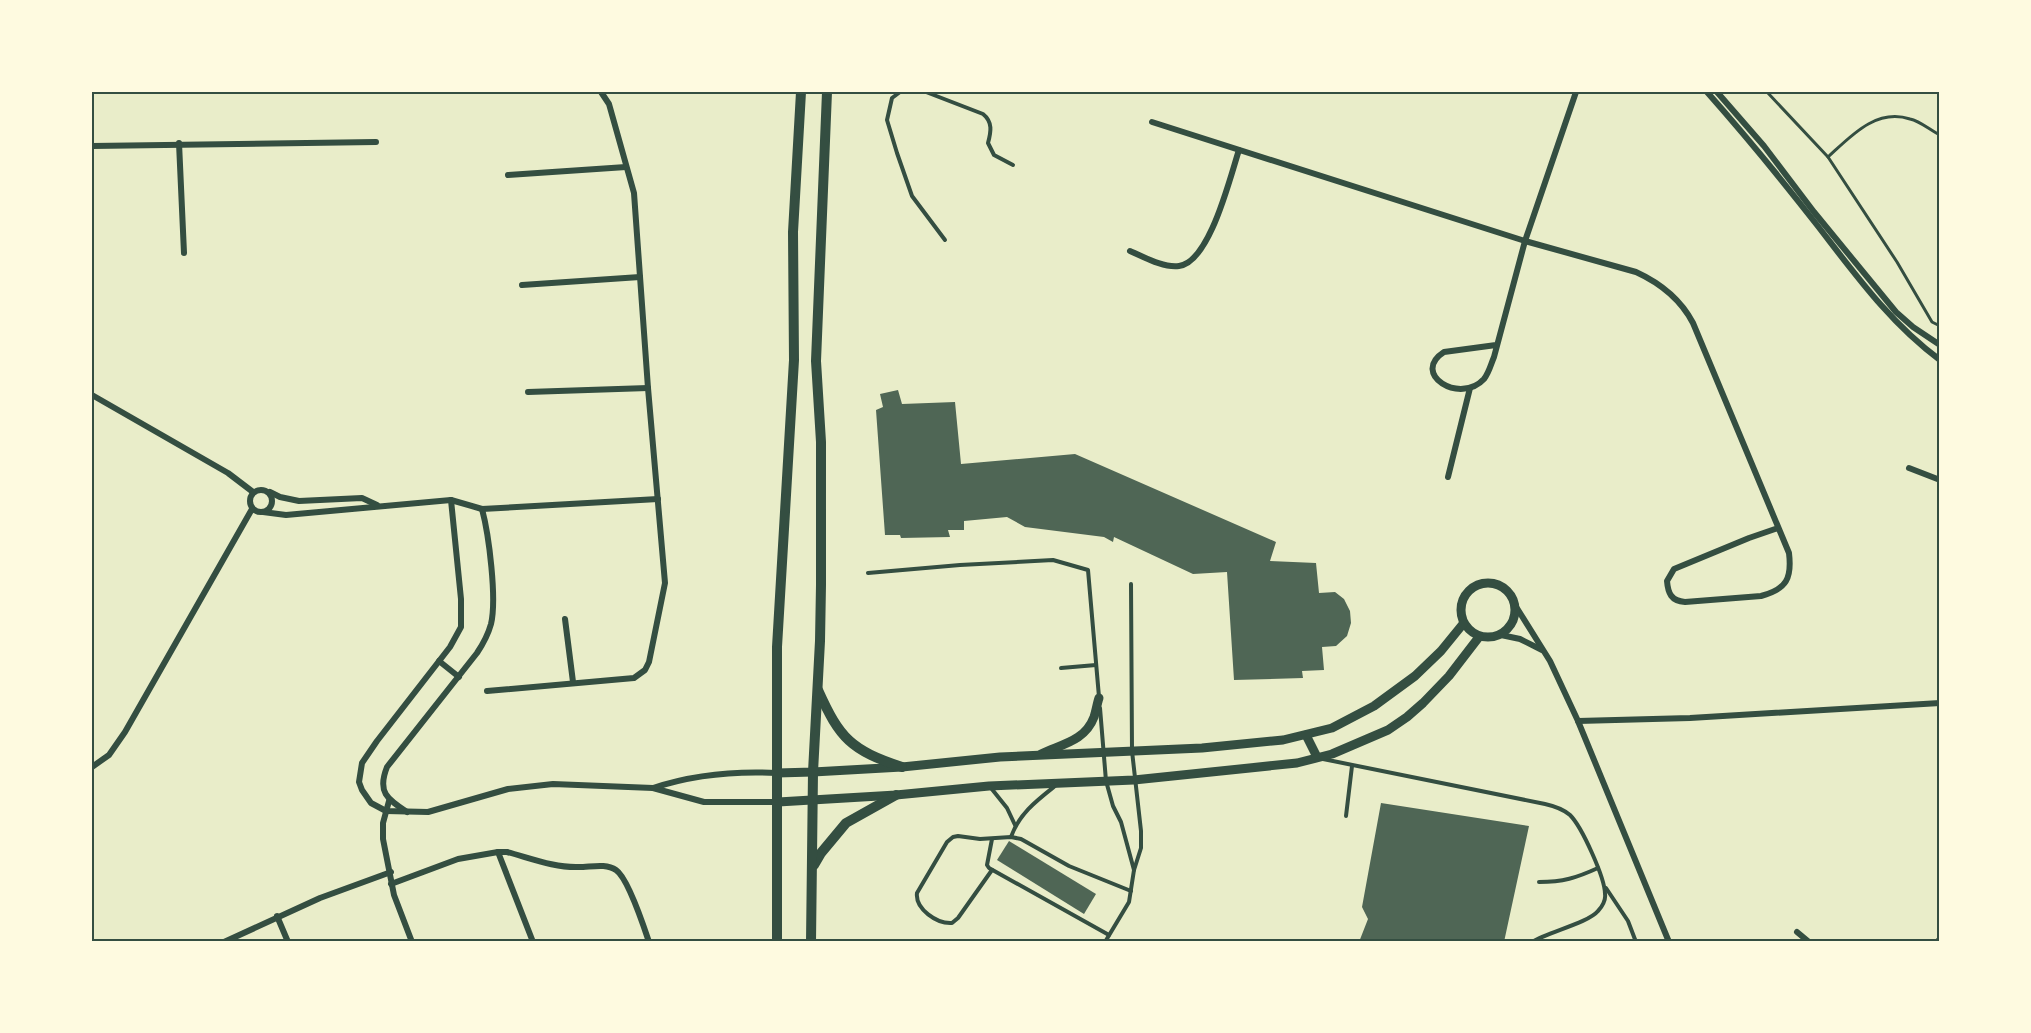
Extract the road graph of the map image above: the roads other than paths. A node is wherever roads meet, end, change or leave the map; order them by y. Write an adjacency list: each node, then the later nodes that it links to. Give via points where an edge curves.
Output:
1 (601, 92): 15 (street, via 609,104)
2 (801, 92): 69 (main road, via 793,232 794,360 777,647)
3 (827, 92): 56 (main road, via 816,361 821,442)
4 (900, 92): 18 (lane, via 892,98 888,120 897,153 912,196)
5 (926, 92): 14 (lane, via 989,119 992,131 988,143 994,155)
6 (1576, 92): 19 (street)
7 (1707, 92): 17 (street)
8 (1717, 92): 17 (street, via 1764,146)
9 (1152, 122): 13 (street)
10 (376, 142): 11 (street)
11 (179, 143): 12 (street); 21 (street)
12 (92, 146)
13 (1239, 150): 19 (street); 20 (street, via 1216,221 1193,259 1173,266)
14 (1013, 165)
15 (627, 167): 16 (street); 22 (street, via 634,193)
16 (508, 175)
17 (1819, 222): 25 (street, via 1896,312); 26 (street, via 1884,310)
18 (945, 240)
19 (1525, 242): 24 (street); 42 (street, via 1636,272 1657,283 1681,305 1701,341)
20 (1130, 251)
21 (184, 254)
22 (640, 277): 23 (street); 27 (street)
23 (522, 285)
24 (1496, 345): 28 (street, via 1488,373); 28 (street, via 1438,356 1434,363 1437,380 1455,389)
25 (1940, 345)
26 (1940, 360)
27 (648, 388): 29 (street); 36 (street)
28 (1470, 388): 32 (street)
29 (528, 392)
30 (92, 394): 34 (street, via 228,473)
31 (1909, 468): 33 (street)
32 (1448, 477)
33 (1940, 480)
34 (253, 492): 35 (street); 39 (street, via 249,504)
35 (270, 492): 38 (street, via 299,501 362,498); 41 (street, via 272,504)
36 (658, 499): 40 (street); 55 (street, via 665,592 649,662 645,670 627,680)
37 (451, 500): 38 (street); 40 (street); 51 (street, via 462,617 458,636)
38 (377, 506): 41 (street, via 286,515)
39 (252, 509): 41 (street); 67 (street, via 125,732 109,755)
40 (482, 509): 54 (street, via 487,526 493,614 486,639)
41 (263, 512)
42 (1778, 528): 42 (street, via 1789,553 1791,571 1781,588 1761,596 1724,600 1678,602 1670,596 1667,580 1674,569)
43 (868, 573): 52 (lane, via 1053,560 1088,570)
44 (1131, 584): 62 (lane)
45 (1515, 605): 47 (street, via 1505,589 1496,584 1481,584 1465,594 1460,605); 48 (street, via 1513,621); 50 (street)
46 (565, 619): 55 (street)
47 (1463, 624): 49 (street); 61 (street, via 1441,651 1395,692 1332,728)
48 (1501, 634): 49 (street); 50 (street)
49 (1479, 637): 65 (street, via 1449,676 1407,717 1388,730)
50 (1543, 650): 60 (street)
51 (439, 661): 54 (street); 80 (street, via 363,763 359,782 362,790 371,803)
52 (1096, 665): 53 (lane); 58 (lane)
53 (1061, 668)
54 (459, 677): 78 (street, via 391,760 383,782)
55 (573, 682): 57 (street)
56 (817, 687): 68 (main road, via 843,736 867,755); 70 (main road)
57 (487, 691)
58 (1099, 698): 63 (lane); 64 (street, via 1086,732)
59 (1940, 703): 60 (street)
60 (1578, 722): 109 (street)
61 (1306, 735): 62 (street, via 1246,745); 65 (street)
62 (1132, 751): 63 (street); 71 (lane)
63 (1104, 754): 64 (street); 72 (lane)
64 (1036, 756): 68 (street)
65 (1317, 757): 66 (lane); 71 (street, via 1297,763)
66 (1352, 766): 82 (lane); 88 (lane, via 1556,807 1582,830)
67 (92, 767)
68 (902, 767): 70 (street)
69 (777, 772): 70 (street); 75 (street, via 688,779); 79 (main road)
70 (813, 772): 77 (main road)
71 (1134, 780): 72 (street); 90 (lane, via 1141,831 1141,848)
72 (1106, 781): 73 (street); 90 (lane)
73 (1059, 783): 74 (street); 83 (lane)
74 (989, 786): 76 (street); 83 (lane)
75 (652, 788): 79 (street, via 704,802); 81 (street, via 523,786 428,812)
76 (896, 795): 77 (street); 87 (main road, via 846,823)
77 (813, 800): 79 (street); 87 (main road)
78 (390, 801): 80 (street); 81 (street)
79 (778, 802): 104 (main road)
80 (386, 811): 81 (street); 91 (street, via 382,831)
81 (407, 812)
82 (1346, 816)
83 (1016, 825): 84 (lane)
84 (1011, 837): 85 (lane); 95 (lane)
85 (992, 839): 89 (lane, via 987,865); 89 (lane, via 950,839 916,893 916,901 940,921 952,923)
86 (498, 852): 93 (street, via 458,860); 102 (street); 103 (street, via 568,867 603,866 618,871)
87 (813, 868): 105 (main road)
88 (1598, 868): 92 (lane, via 1562,882); 94 (lane)
89 (992, 870): 98 (lane)
90 (1134, 870): 95 (lane)
91 (391, 872): 93 (street); 96 (street)
92 (1539, 882)
93 (392, 884): 101 (street)
94 (1604, 885): 107 (lane, via 1605,900 1596,914); 108 (lane, via 1628,921)
95 (1131, 891): 98 (lane)
96 (278, 916): 99 (street); 100 (street)
97 (1797, 932): 110 (street)
98 (1109, 935): 106 (lane)
99 (224, 942)
100 (288, 942)
101 (412, 942)
102 (533, 942)
103 (649, 942)
104 (777, 942)
105 (811, 942)
106 (1105, 942)
107 (1532, 942)
108 (1636, 942)
109 (1669, 942)
110 (1809, 942)

